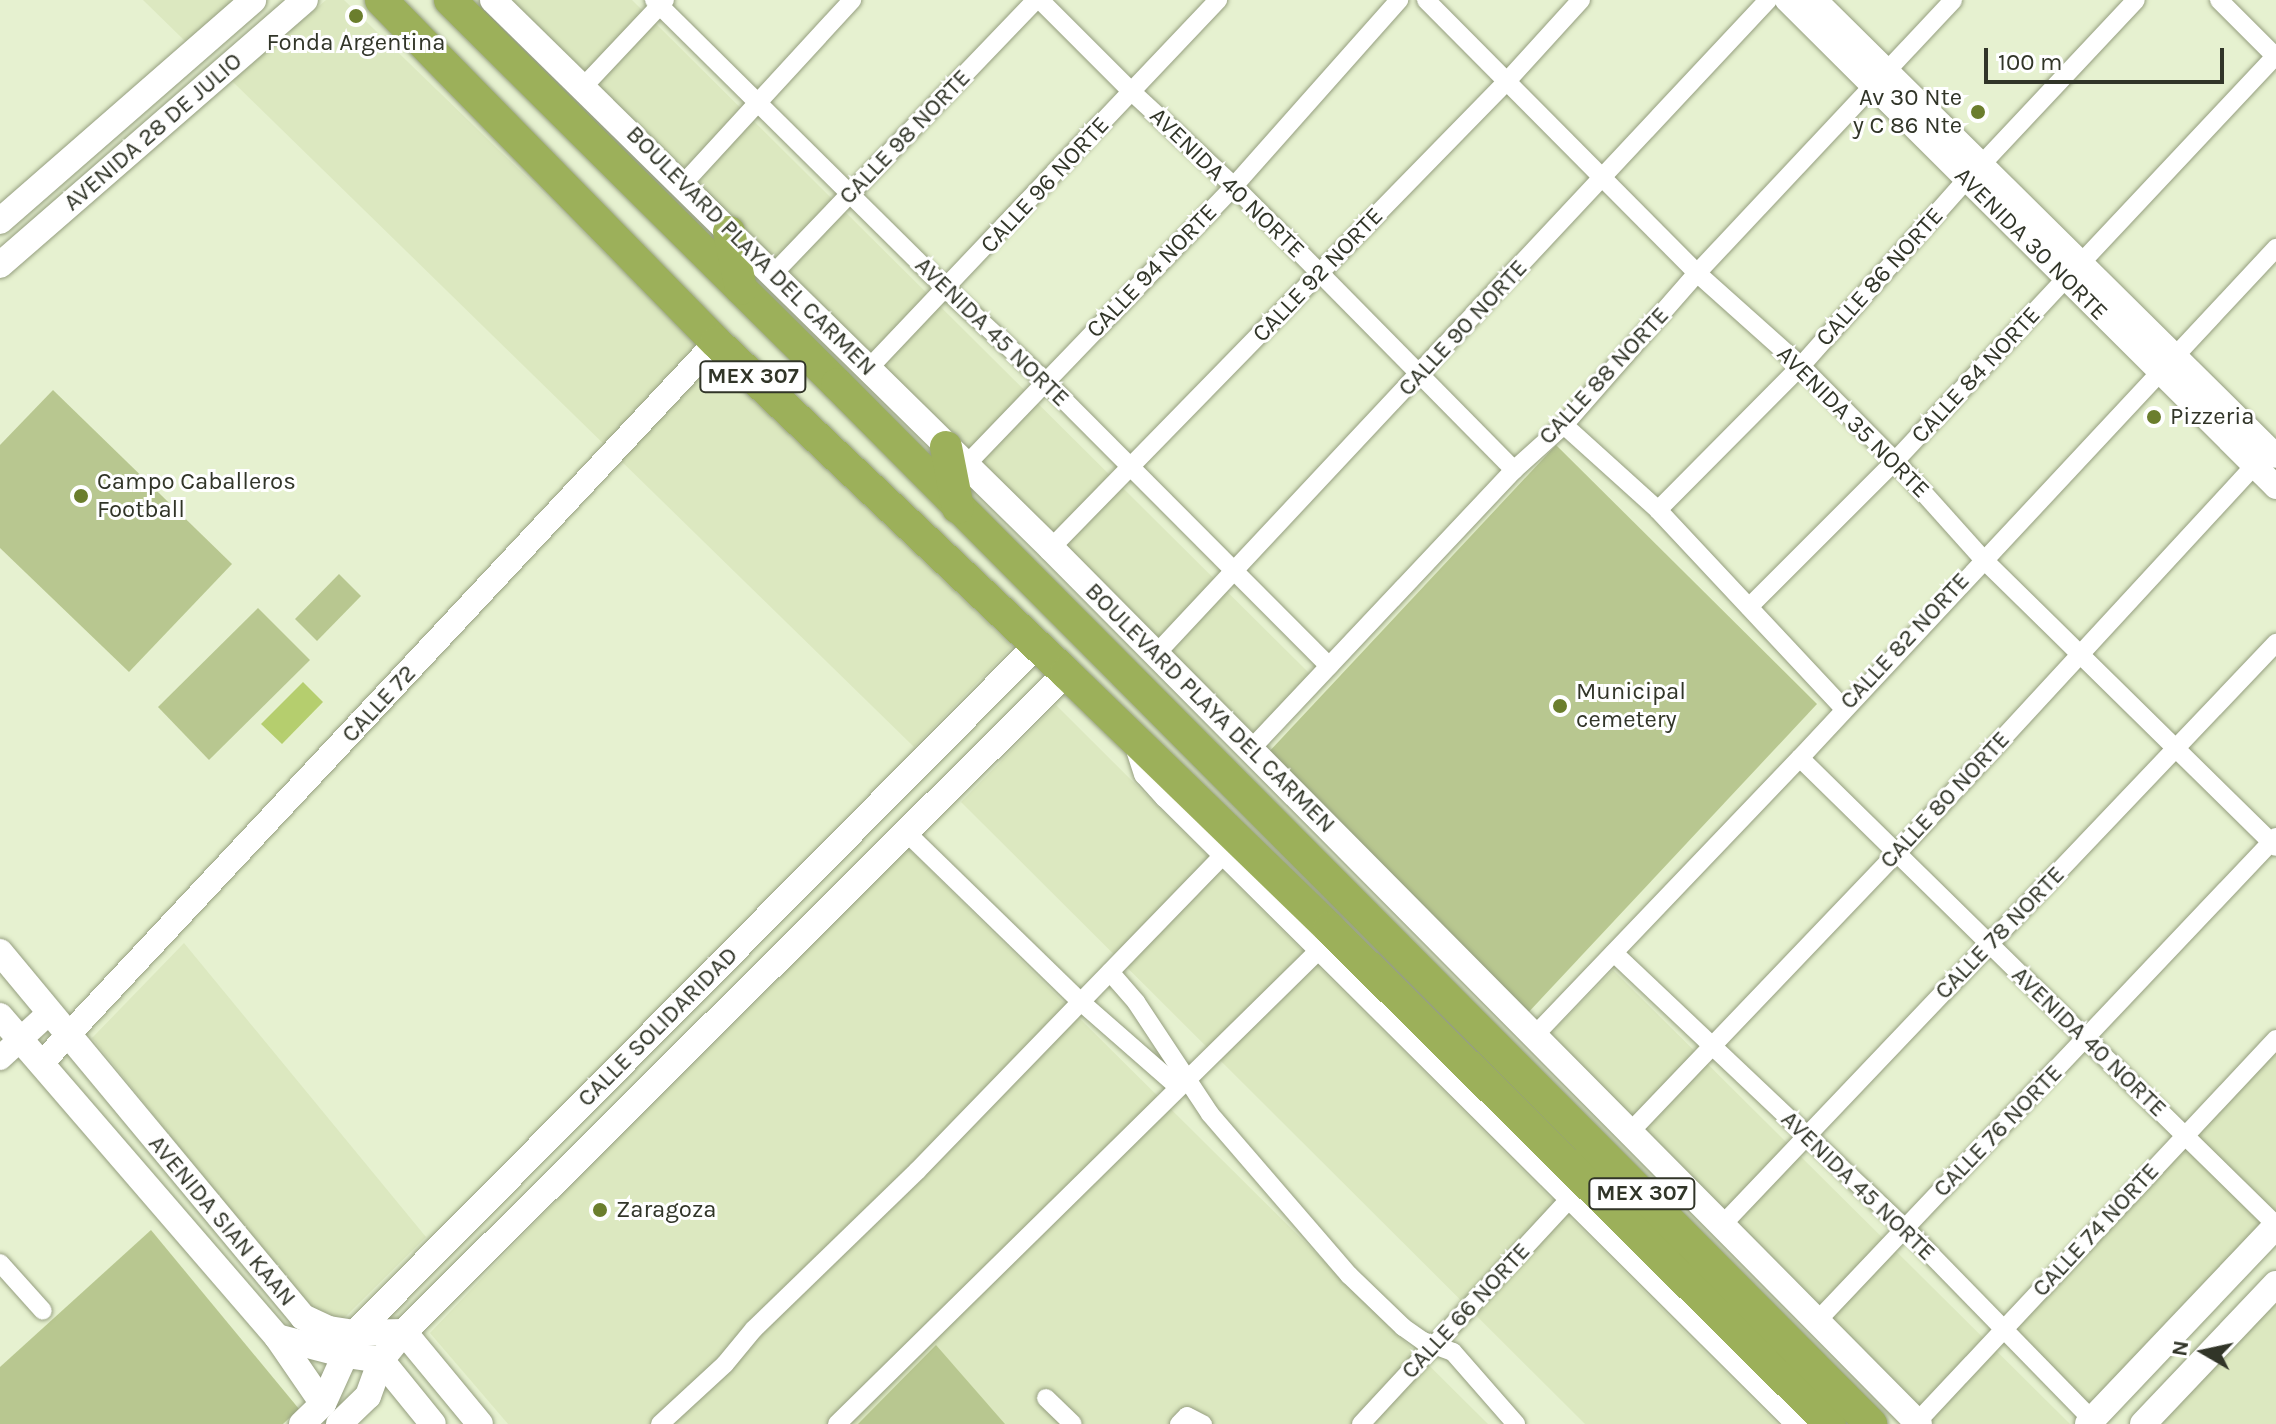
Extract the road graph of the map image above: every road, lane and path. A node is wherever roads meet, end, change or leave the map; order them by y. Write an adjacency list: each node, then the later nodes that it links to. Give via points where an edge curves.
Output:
1 (253, 0): 32 (main road, AVENIDA 28 DE JULIO)
2 (305, 0): 35 (main road, AVENIDA 28 DE JULIO)
3 (381, 0): 42 (highway, MEX 307)
4 (450, 0): 20 (highway, MEX 307)
5 (483, 0): 20 (highway)
6 (493, 0): 24 (main road, BOULEVARD PLAYA DEL CARMEN)
7 (852, 0): 26 (street)
8 (1038, 0): 25 (street, AVENIDA 40 NORTE); 31 (street, CALLE 98 NORTE)
9 (1218, 0): 25 (street, CALLE 96 NORTE)
10 (1399, 0): 30 (street, CALLE 94 NORTE)
11 (1426, 0): 23 (street, AVENIDA 35 NORTE)
12 (1581, 0): 23 (street, CALLE 92 NORTE)
13 (1768, 0): 28 (street, CALLE 90 NORTE)
14 (1787, 0): 22 (street, AVENIDA 30 NORTE)
15 (1815, 0): 22 (street, AVENIDA 30 NORTE)
16 (1953, 0): 22 (street, CALLE 88 NORTE)
17 (2136, 0): 27 (street, CALLE 86 NORTE)
18 (2219, 0): 21 (street)
19 (659, 2): 24 (street); 26 (street, AVENIDA 45 NORTE)
20 (489, 40): 40 (highway, MEX 307)
21 (2276, 56): 36 (street, CALLE 84 NORTE)
22 (1879, 78): 27 (street, AVENIDA 30 NORTE); 39 (street, CALLE 88 NORTE)
23 (1509, 79): 28 (street, AVENIDA 35 NORTE); 38 (street, CALLE 92 NORTE)
24 (584, 86): 29 (main road, BOULEVARD PLAYA DEL CARMEN)
25 (1132, 92): 30 (street, AVENIDA 40 NORTE); 41 (street, CALLE 96 NORTE)
26 (758, 100): 29 (street); 31 (street, AVENIDA 45 NORTE)
27 (1974, 172): 36 (street, AVENIDA 30 NORTE); 44 (street, CALLE 86 NORTE)
28 (1601, 178): 39 (street, AVENIDA 35 NORTE); 46 (street, CALLE 90 NORTE)
29 (683, 184): 33 (main road, BOULEVARD PLAYA DEL CARMEN)
30 (1234, 186): 38 (street, AVENIDA 40 NORTE); 47 (street, CALLE 94 NORTE)
31 (850, 194): 37 (street, CALLE 98 NORTE); 41 (street, AVENIDA 45 NORTE)
32 (0, 221)
33 (729, 232): 37 (main road, BOULEVARD PLAYA DEL CARMEN); 40 (highway)
34 (2276, 248): 43 (street, CALLE 82 NORTE)
35 (0, 265)
36 (2073, 271): 43 (street, AVENIDA 30 NORTE); 51 (street, CALLE 84 NORTE)
37 (774, 273): 45 (main road, BOULEVARD PLAYA DEL CARMEN)
38 (1320, 273): 46 (street, AVENIDA 40 NORTE); 52 (street, CALLE 92 NORTE)
39 (1697, 273): 44 (street, AVENIDA 35 NORTE); 48 (street, CALLE 88 NORTE)
40 (741, 289): 55 (highway, MEX 307)
41 (946, 289): 45 (street, CALLE 96 NORTE); 47 (street, AVENIDA 45 NORTE)
42 (716, 342): 62 (highway, MEX 307); 89 (street, CALLE 72)
43 (2168, 364): 49 (street, AVENIDA 30 NORTE); 58 (street, CALLE 82 NORTE)
44 (1801, 366): 51 (street, AVENIDA 35 NORTE); 56 (street, CALLE 86 NORTE)
45 (870, 367): 50 (main road, BOULEVARD PLAYA DEL CARMEN)
46 (1422, 373): 53 (street, AVENIDA 40 NORTE); 59 (street, CALLE 90 NORTE)
47 (1046, 382): 50 (street, CALLE 94 NORTE); 52 (street, AVENIDA 45 NORTE)
48 (1564, 425): 53 (street, CALLE 88 NORTE); 56 (street)
49 (2269, 454): 54 (street, AVENIDA 30 NORTE); 64 (street, CALLE 80 NORTE)
50 (956, 457): 55 (highway); 57 (main road, BOULEVARD PLAYA DEL CARMEN)
51 (1895, 461): 58 (street, AVENIDA 35 NORTE); 60 (street, CALLE 84 NORTE)
52 (1130, 469): 57 (street, CALLE 92 NORTE); 59 (street, AVENIDA 45 NORTE)
53 (1514, 470): 65 (street, CALLE 88 NORTE)
54 (2276, 487)
55 (958, 508): 68 (highway, MEX 307)
56 (1658, 510): 60 (street)
57 (1051, 548): 63 (main road, BOULEVARD PLAYA DEL CARMEN)
58 (1982, 558): 64 (street, AVENIDA 35 NORTE); 67 (street, CALLE 82 NORTE)
59 (1234, 571): 63 (street, CALLE 90 NORTE); 65 (street, AVENIDA 45 NORTE)
60 (1749, 607): 67 (street)
61 (2276, 643): 71 (street, CALLE 78 NORTE)
62 (1037, 645): 66 (highway, MEX 307); 73 (main road, CALLE SOLIDARIDAD)
63 (1156, 654): 70 (main road, BOULEVARD PLAYA DEL CARMEN)
64 (2079, 654): 71 (street, AVENIDA 35 NORTE); 79 (street, CALLE 80 NORTE)
65 (1329, 666): 70 (street, CALLE 88 NORTE)
66 (1066, 673): 69 (highway, MEX 307); 74 (main road, CALLE SOLIDARIDAD)
67 (1843, 708): 72 (street, CALLE 82 NORTE)
68 (1170, 721): 117 (highway, via 1196,731 1695,1222); 130 (highway, MEX 307)
69 (1137, 743): 78 (main road, via 1147,773); 129 (highway, MEX 307)
70 (1251, 749): 88 (main road, BOULEVARD PLAYA DEL CARMEN)
71 (2175, 749): 77 (street, AVENIDA 35 NORTE); 80 (street, CALLE 78 NORTE)
72 (1800, 758): 79 (street, AVENIDA 40 NORTE); 83 (street, CALLE 82 NORTE)
73 (914, 770): 74 (main road); 75 (main road, CALLE SOLIDARIDAD)
74 (940, 798): 76 (main road, CALLE SOLIDARIDAD)
75 (881, 803): 76 (main road); 111 (main road, CALLE SOLIDARIDAD)
76 (906, 832): 85 (street); 109 (main road, CALLE SOLIDARIDAD)
77 (2274, 842): 90 (street, CALLE 76 NORTE)
78 (1226, 852): 81 (main road); 84 (street)
79 (1896, 854): 80 (street, AVENIDA 40 NORTE); 93 (street, CALLE 80 NORTE)
80 (1988, 944): 90 (street, AVENIDA 40 NORTE); 99 (street, CALLE 78 NORTE)
81 (1320, 949): 96 (street); 100 (main road)
82 (0, 952): 86 (main road, AVENIDA SIAN KAAN)
83 (1614, 953): 88 (street, CALLE 82 NORTE); 93 (street, AVENIDA 45 NORTE)
84 (1110, 972): 85 (street); 96 (street, via 1136,1002)
85 (1081, 1002): 96 (street); 121 (street)
86 (49, 1013): 89 (main road, AVENIDA SIAN KAAN); 92 (street)
87 (0, 1016): 92 (main road, AVENIDA SIAN KAAN)
88 (1535, 1035): 97 (main road, BOULEVARD PLAYA DEL CARMEN)
89 (68, 1037): 95 (street, CALLE 72); 111 (main road, AVENIDA SIAN KAAN, via 303,1317)
90 (2087, 1038): 98 (street, AVENIDA 40 NORTE); 103 (street, CALLE 76 NORTE)
91 (2276, 1039): 98 (street, CALLE 74 NORTE)
92 (20, 1041): 94 (street); 95 (main road, AVENIDA SIAN KAAN)
93 (1711, 1045): 97 (street, CALLE 80 NORTE); 99 (street, AVENIDA 45 NORTE)
94 (0, 1058)
95 (41, 1064): 110 (main road, AVENIDA SIAN KAAN)
96 (1181, 1082): 112 (street, via 1349,1275 1403,1327); 122 (street)
97 (1631, 1131): 101 (main road, BOULEVARD PLAYA DEL CARMEN)
98 (2186, 1136): 102 (street, AVENIDA 40 NORTE); 108 (street, CALLE 74 NORTE)
99 (1805, 1137): 101 (street, CALLE 78 NORTE); 103 (street, AVENIDA 45 NORTE)
100 (1570, 1198): 112 (street, CALLE 66 NORTE); 128 (main road)
101 (1724, 1223): 107 (main road, BOULEVARD PLAYA DEL CARMEN)
102 (2276, 1225): 116 (main road)
103 (1905, 1228): 107 (street, CALLE 76 NORTE); 108 (street, AVENIDA 45 NORTE)
104 (0, 1263): 106 (street)
105 (2276, 1284): 131 (main road)
106 (43, 1311)
107 (1819, 1319): 117 (main road, BOULEVARD PLAYA DEL CARMEN)
108 (2003, 1330): 116 (street, AVENIDA 45 NORTE); 117 (street, CALLE 74 NORTE)
109 (404, 1332): 111 (main road, AVENIDA SIAN KAAN); 113 (main road, CALLE SOLIDARIDAD); 120 (main road)
110 (277, 1337): 111 (main road, AVENIDA SIAN KAAN); 115 (main road)
111 (350, 1344): 113 (main road, AVENIDA SIAN KAAN); 115 (main road, CALLE SOLIDARIDAD)
112 (1436, 1345): 126 (street, CALLE 66 NORTE); 127 (street, via 1453,1352)
113 (381, 1360): 115 (main road, CALLE SOLIDARIDAD, via 368,1396); 119 (main road)
114 (1046, 1398): 123 (street)
115 (331, 1414): 118 (main road, CALLE SOLIDARIDAD)
116 (2092, 1422)
117 (1910, 1423)
118 (302, 1424)
119 (433, 1424)
120 (480, 1424)
121 (660, 1424)
122 (837, 1424)
123 (1073, 1424)
124 (1179, 1424): 125 (street, via 1187,1416)
125 (1203, 1424)
126 (1361, 1424)
127 (1516, 1424)
128 (1800, 1424)
129 (1830, 1424)
130 (1871, 1424)
131 (2143, 1424)

